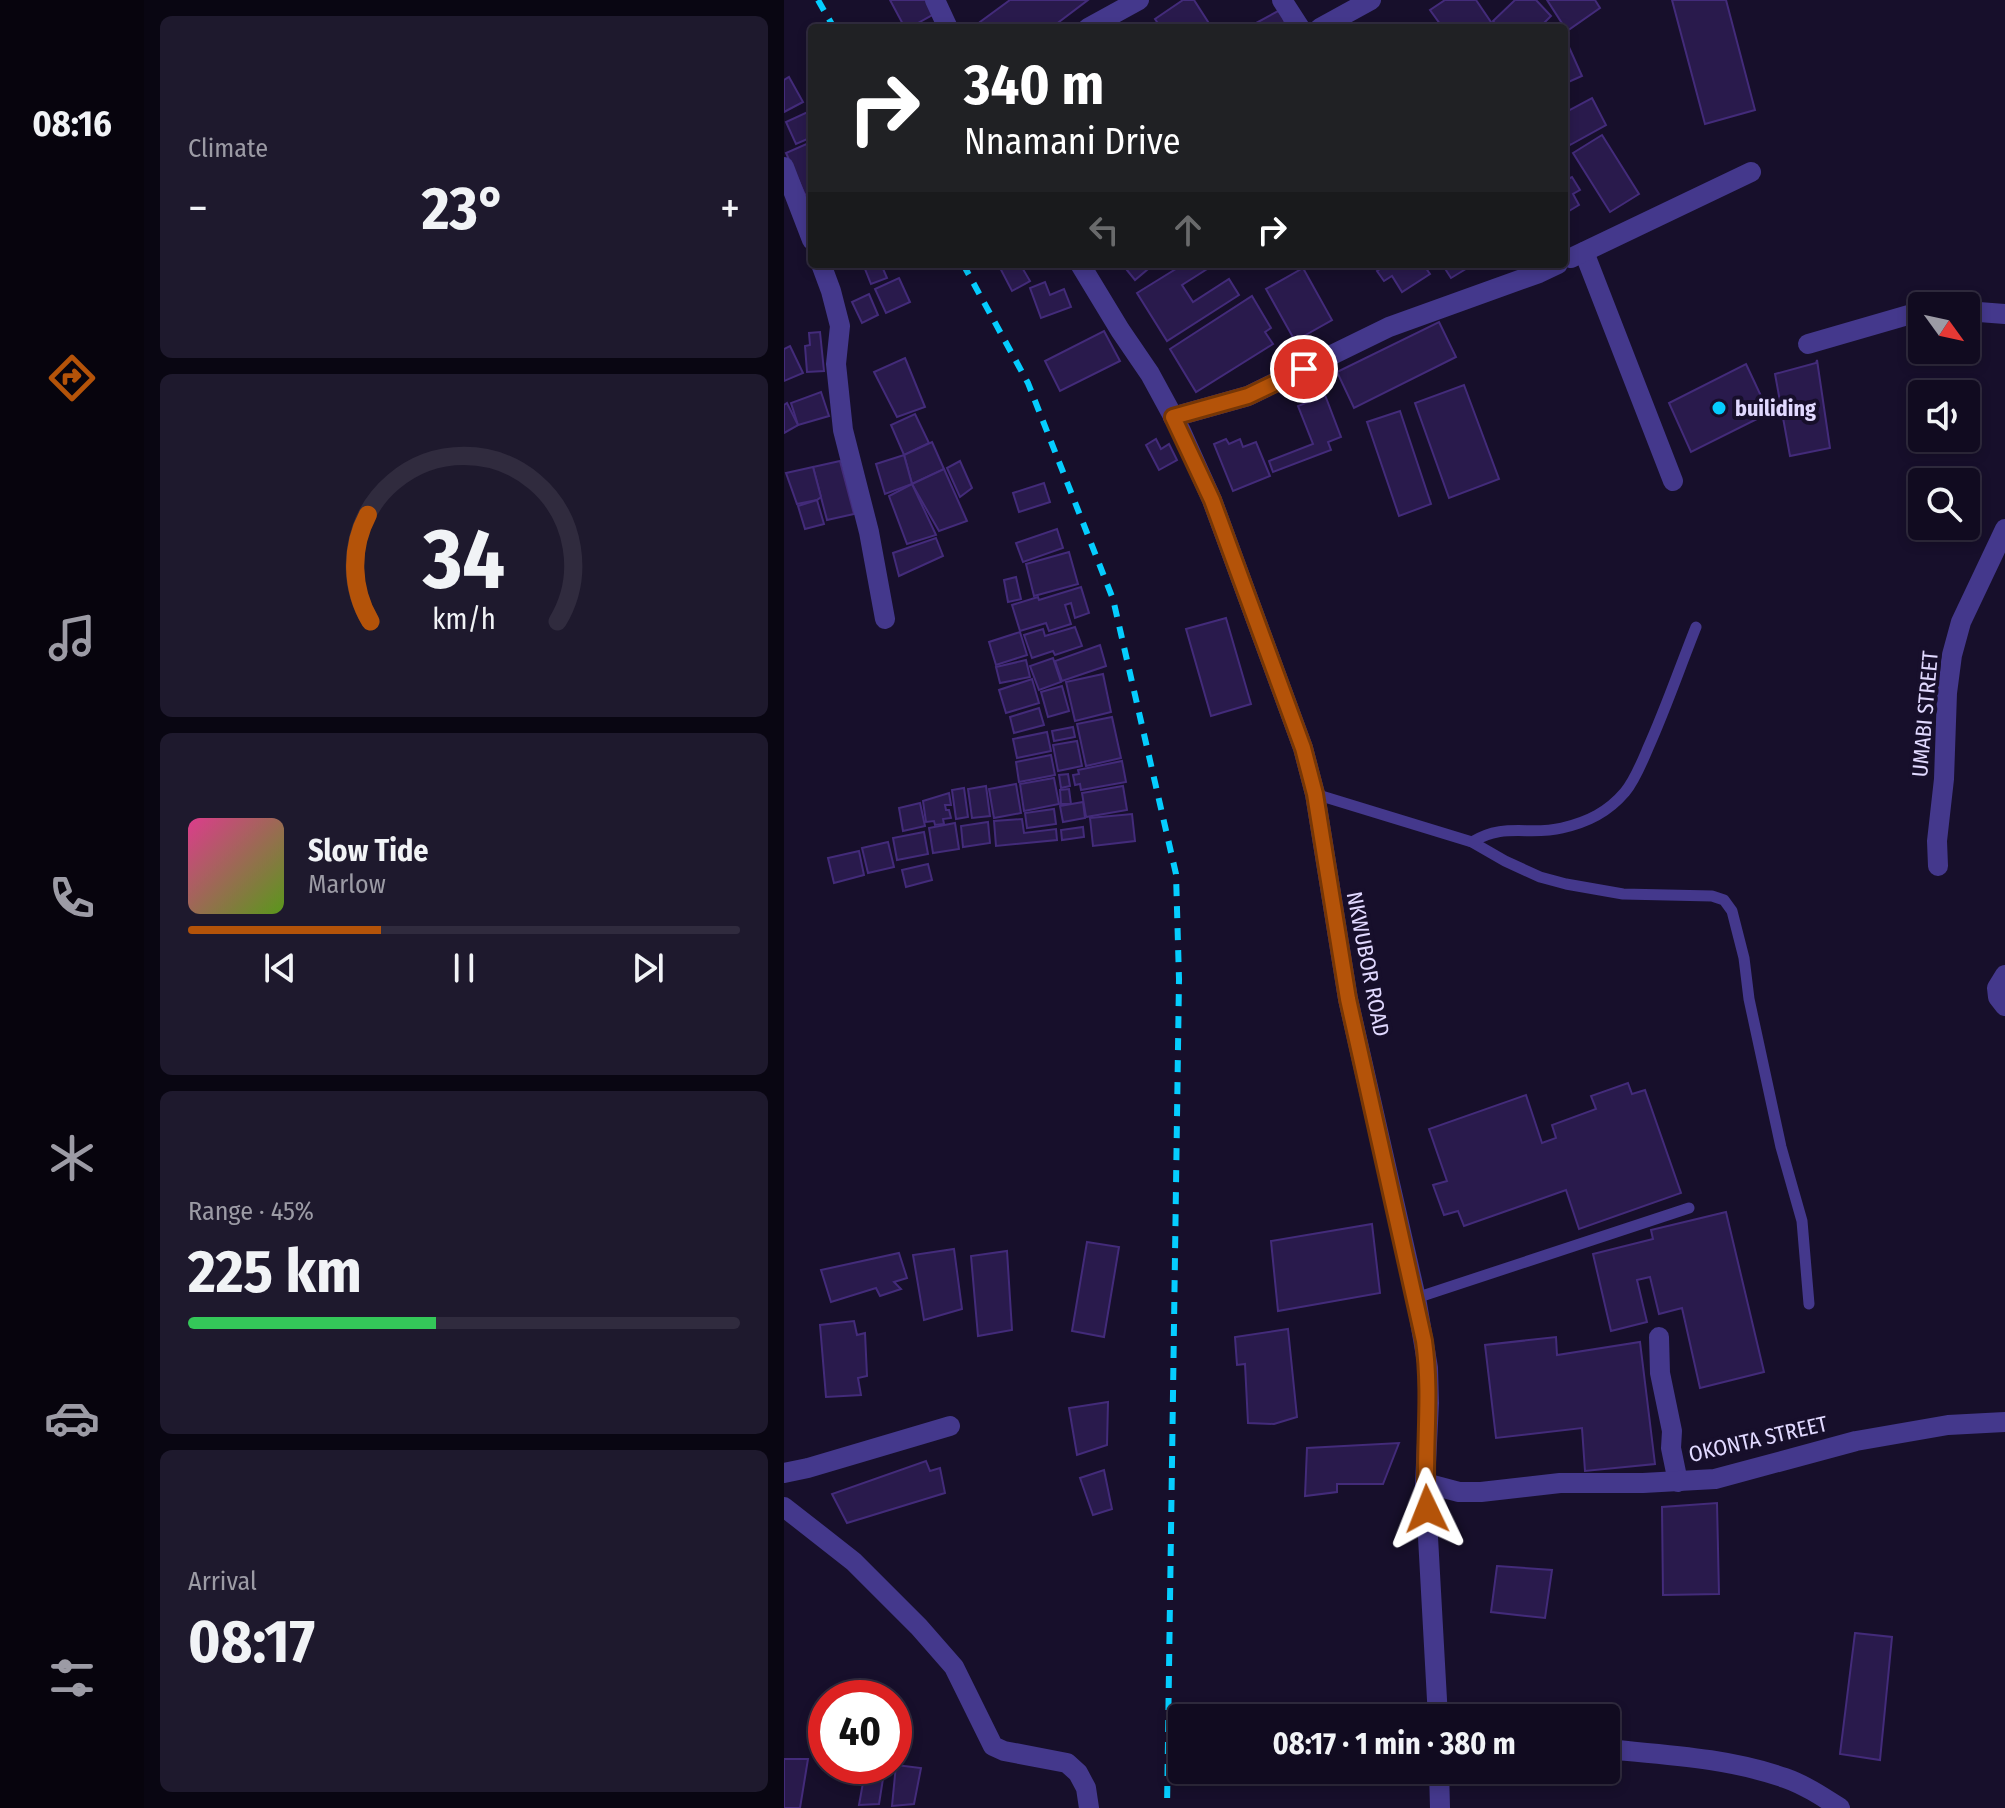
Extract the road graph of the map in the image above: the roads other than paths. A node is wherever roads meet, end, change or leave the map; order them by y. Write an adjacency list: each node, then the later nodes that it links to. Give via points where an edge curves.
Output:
1 (935, 0): 5 (street)
2 (1139, 0): 6 (street)
3 (1282, 0): 7 (street)
4 (1371, 0): 8 (street)
5 (946, 24)
6 (1095, 24)
7 (1297, 24)
8 (1327, 24)
9 (784, 167): 11 (street)
10 (1751, 172): 12 (street)
11 (808, 230)
12 (1584, 252): 13 (street); 22 (street)
13 (1568, 259)
14 (822, 268): 24 (street, via 840,326 836,364 843,430)
15 (1082, 268): 21 (street, NKWUBOR ROAD)
16 (1550, 268): 21 (street, via 1389,327 1248,396)
17 (1980, 312): 18 (street)
18 (2005, 314)
19 (1908, 315): 20 (street)
20 (1808, 344)
21 (1173, 417): 26 (street, NKWUBOR ROAD, via 1234,557)
22 (1673, 481)
23 (2005, 529): 28 (street, UMABI STREET, via 1961,622 1952,655)
24 (885, 619)
25 (1696, 627): 27 (lane, via 1661,720 1627,790 1585,823 1496,831)
26 (1315, 794): 27 (lane); 32 (street, NKWUBOR ROAD, via 1348,999)
27 (1472, 842): 33 (lane, via 1540,877 1566,884 1623,894 1724,900 1744,958 1781,1147 1802,1221)
28 (1938, 866)
29 (2005, 975): 30 (street, via 1997,988)
30 (2005, 1006)
31 (1689, 1208): 32 (lane)
32 (1416, 1298): 39 (street, NKWUBOR ROAD, via 1428,1368)
33 (1809, 1304)
34 (1659, 1337): 38 (street)
35 (2005, 1422): 38 (street, OKONTA STREET, via 1893,1434 1715,1479)
36 (950, 1426): 37 (street)
37 (784, 1473)
38 (1678, 1482): 39 (street, OKONTA STREET, via 1560,1483 1481,1492)
39 (1425, 1483): 41 (street, NKWUBOR ROAD)
40 (784, 1507): 44 (street, via 853,1561 928,1637 954,1667 993,1746 1067,1763 1086,1788)
41 (1437, 1704)
42 (1620, 1750): 46 (street, via 1741,1766 1786,1778)
43 (1439, 1784): 45 (street)
44 (1089, 1808)
45 (1440, 1808)
46 (1840, 1808)

